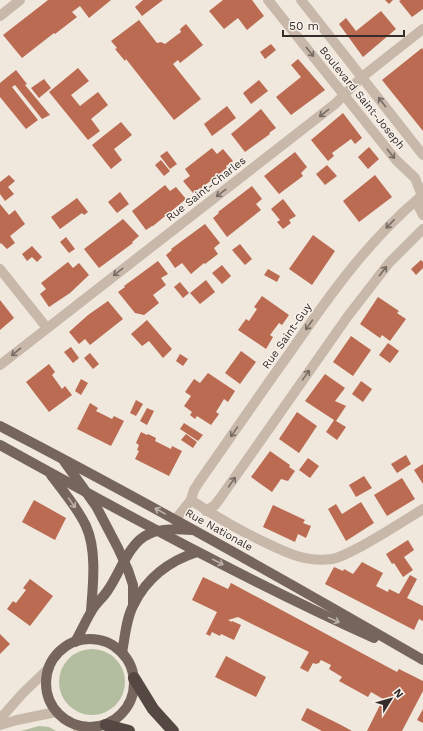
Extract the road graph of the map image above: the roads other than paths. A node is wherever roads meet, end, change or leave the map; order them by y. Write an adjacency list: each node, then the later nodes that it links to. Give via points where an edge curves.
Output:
1 (20, 0): 4 (street)
2 (268, 0): 7 (street, Boulevard Saint-Joseph, one-way to 7)
3 (301, 0): 6 (street, Boulevard Saint-Joseph)
4 (0, 16)
5 (423, 30): 6 (street, Rue Saint-Charles)
6 (362, 77): 7 (street, Rue Saint-Charles); 8 (street, Boulevard Saint-Joseph, one-way to 6)
7 (345, 96): 9 (street, Boulevard Saint-Joseph, one-way to 9, via 396,160 415,178); 13 (street, Rue Saint-Charles, one-way to 13)
8 (423, 155)
9 (421, 194): 10 (street, Boulevard Saint-Joseph, via 418,205); 20 (street, Rue Saint-Guy, one-way to 20, via 370,246 326,301 199,482)
10 (423, 214)
11 (423, 228): 22 (street, one-way to 11, via 221,497 348,316 389,264)
12 (0, 269): 13 (street)
13 (47, 328): 14 (street, Rue Saint-Charles, one-way to 14)
14 (0, 365)
15 (0, 426): 17 (main road, Rue Nationale)
16 (0, 445): 18 (main road, Rue Nationale)
17 (62, 458): 19 (main road); 23 (main road, Rue Nationale, one-way to 17)
18 (48, 472): 19 (main road, Rue Nationale); 29 (main road, one-way to 29, via 80,516 90,539 93,582)
19 (89, 494): 25 (main road, Rue Nationale); 27 (main road)
20 (191, 500): 22 (street); 23 (street, Rue Saint-Guy)
21 (423, 509): 22 (street, via 374,539 333,559 303,558 289,554)
22 (206, 511)
23 (175, 520): 24 (main road, Rue Nationale)
24 (194, 530): 25 (main road); 32 (main road, Rue Nationale)
25 (158, 531): 26 (main road, Rue Nationale); 27 (main road, via 140,538)
26 (197, 552): 28 (main road, via 179,558 158,572); 32 (main road, Rue Nationale, one-way to 32, via 306,607)
27 (124, 562): 28 (main road, via 133,585); 29 (main road, via 108,590)
28 (133, 605): 31 (main road)
29 (91, 611): 30 (main road)
30 (75, 642): 31 (main road, via 87,639 100,640); 33 (main road, via 64,648)
31 (122, 652): 34 (main road, via 128,660)
32 (423, 660)
33 (49, 668): 35 (main road, via 47,691); 36 (street)
34 (134, 678): 38 (main road, via 131,701 117,719); 41 (highway, via 153,709)
35 (56, 712): 37 (street); 39 (main road)
36 (0, 719)
37 (0, 725)
38 (106, 725): 39 (main road); 40 (highway)
39 (78, 729)
40 (129, 731)
41 (173, 731)

